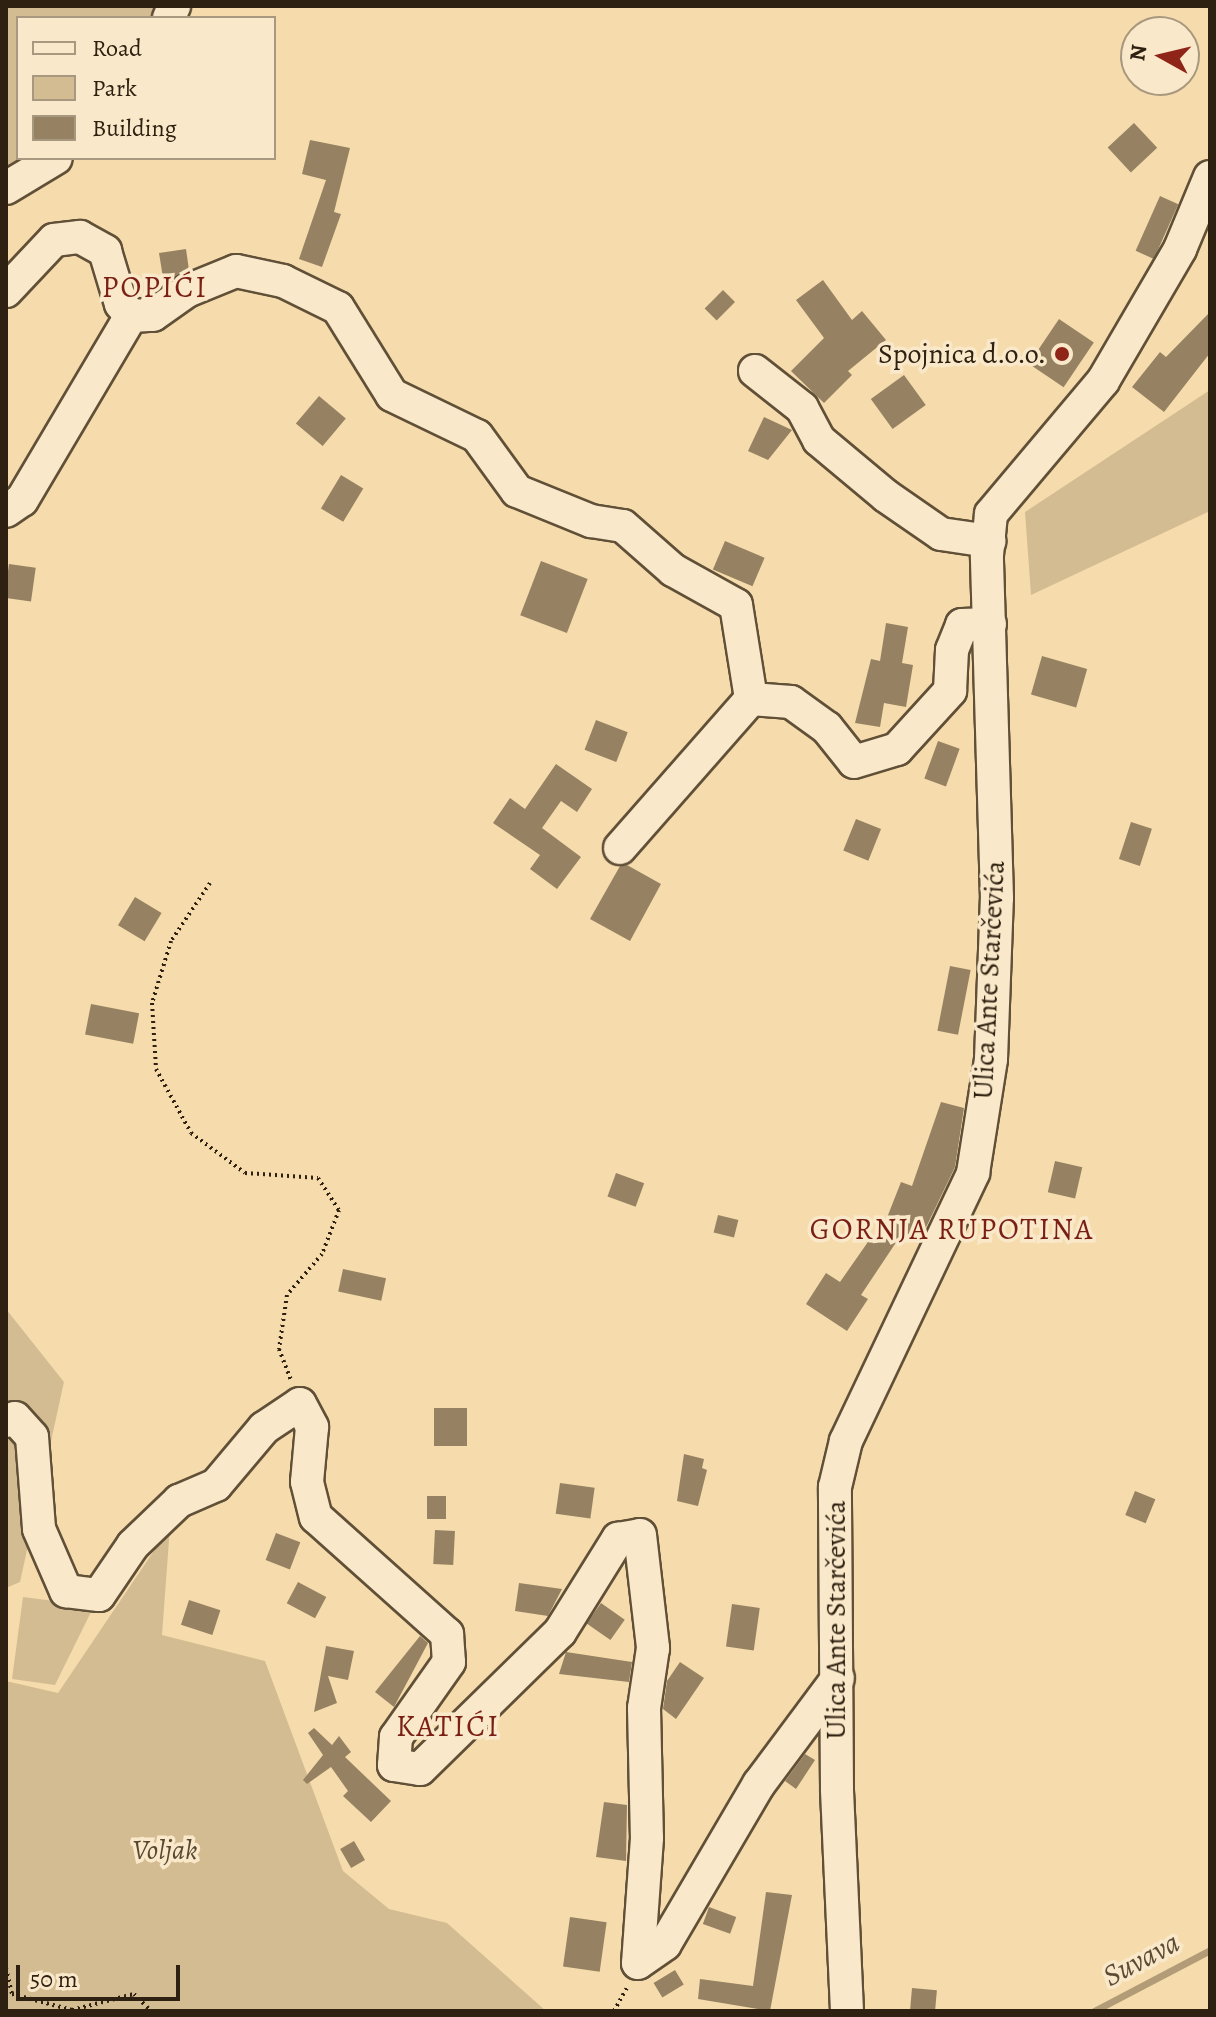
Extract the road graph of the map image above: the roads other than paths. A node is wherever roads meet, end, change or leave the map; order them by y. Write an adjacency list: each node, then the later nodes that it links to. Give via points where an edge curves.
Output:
1 (53, 160): 3 (street)
2 (1210, 177): 8 (street, Ulica Ante Starčevića, via 1180,249 1103,381 991,514)
3 (6, 188)
4 (6, 291): 5 (street, via 54,240 80,237 105,251 121,304)
5 (131, 316): 7 (street, via 22,500); 10 (street, via 153,315 187,291 236,271 283,281 338,308 392,395 477,436 517,491 591,521 623,526 673,570 736,605)
6 (755, 371): 8 (street, via 802,408 819,440 886,496 941,534)
7 (6, 511)
8 (989, 541): 9 (street, Ulica Ante Starčevića)
9 (990, 624): 10 (street, via 962,625 952,650 950,691 897,749 854,762 827,728 791,702); 13 (street, Ulica Ante Starčevića, via 997,898 991,1059 973,1173 852,1428 835,1487)
10 (751, 699): 11 (street)
11 (620, 848)
12 (6, 1421): 13 (street, via 15,1418 32,1437 39,1529 66,1591 99,1595 133,1545 167,1512 216,1485 264,1428 300,1404 312,1427 307,1482 316,1517 447,1634 449,1662 396,1737 394,1765 420,1769 560,1632 618,1539 640,1535 653,1648 644,1708 647,1838 638,1963 665,1944 759,1784)
13 (838, 1678): 14 (street, Ulica Ante Starčevića, via 837,1818)
14 (847, 2011)

